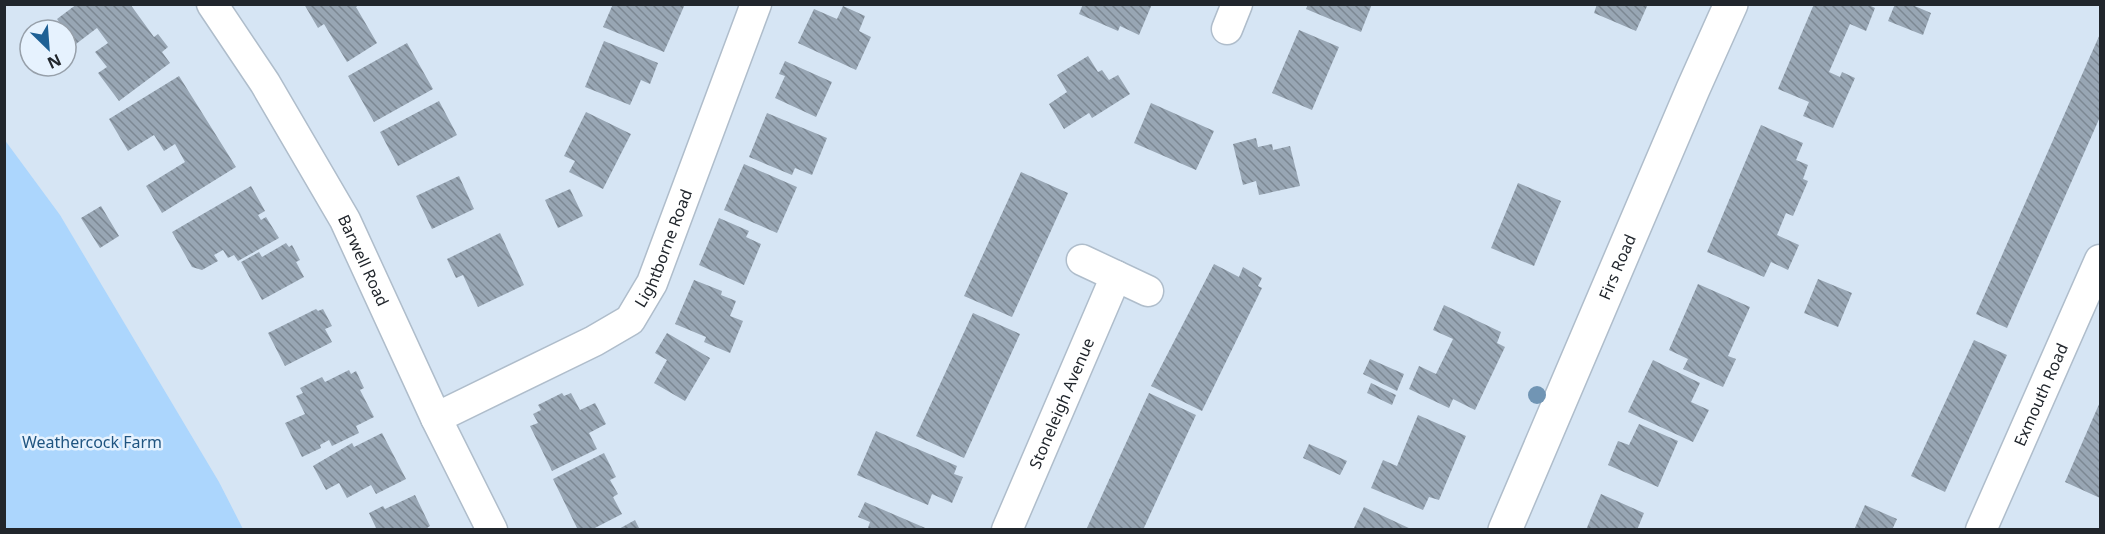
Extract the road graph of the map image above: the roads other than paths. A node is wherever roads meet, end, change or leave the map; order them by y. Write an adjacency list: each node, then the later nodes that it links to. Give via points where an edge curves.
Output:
1 (212, 4): 8 (street, Barwell Road, via 266,83 345,220)
2 (756, 4): 8 (street, Lightborne Road, via 652,283 630,320)
3 (1731, 4): 11 (street, Firs Road)
4 (1082, 260): 6 (street)
5 (2100, 260): 12 (street, Exmouth Road)
6 (1116, 276): 7 (street); 10 (street, Stoneleigh Avenue)
7 (1148, 291)
8 (436, 418): 9 (street, Barwell Road)
9 (492, 530)
10 (1007, 530)
11 (1505, 530)
12 (1981, 530)

